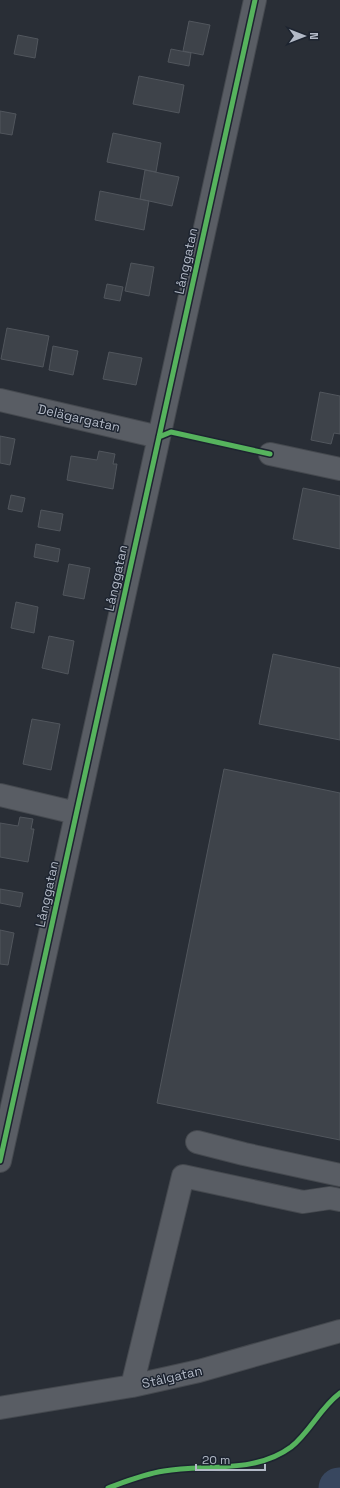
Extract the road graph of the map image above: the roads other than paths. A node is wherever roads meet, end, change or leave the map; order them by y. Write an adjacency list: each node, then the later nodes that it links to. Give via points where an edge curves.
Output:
1 (254, 0): 3 (street, Långgatan)
2 (0, 400): 3 (street, Delägargatan)
3 (159, 437): 7 (street, Långgatan)
4 (270, 454): 5 (street)
5 (340, 469)
6 (0, 795): 7 (street)
7 (76, 813): 8 (street, Långgatan)
8 (6, 1104): 10 (street, Långgatan)
9 (197, 1142): 11 (street)
10 (0, 1161)
11 (340, 1175)
12 (340, 1200): 14 (street, via 330,1198 303,1202 183,1176)
13 (340, 1331): 14 (street, Stålgatan, via 199,1371)
14 (132, 1386): 15 (street, Stålgatan)
15 (0, 1408)

